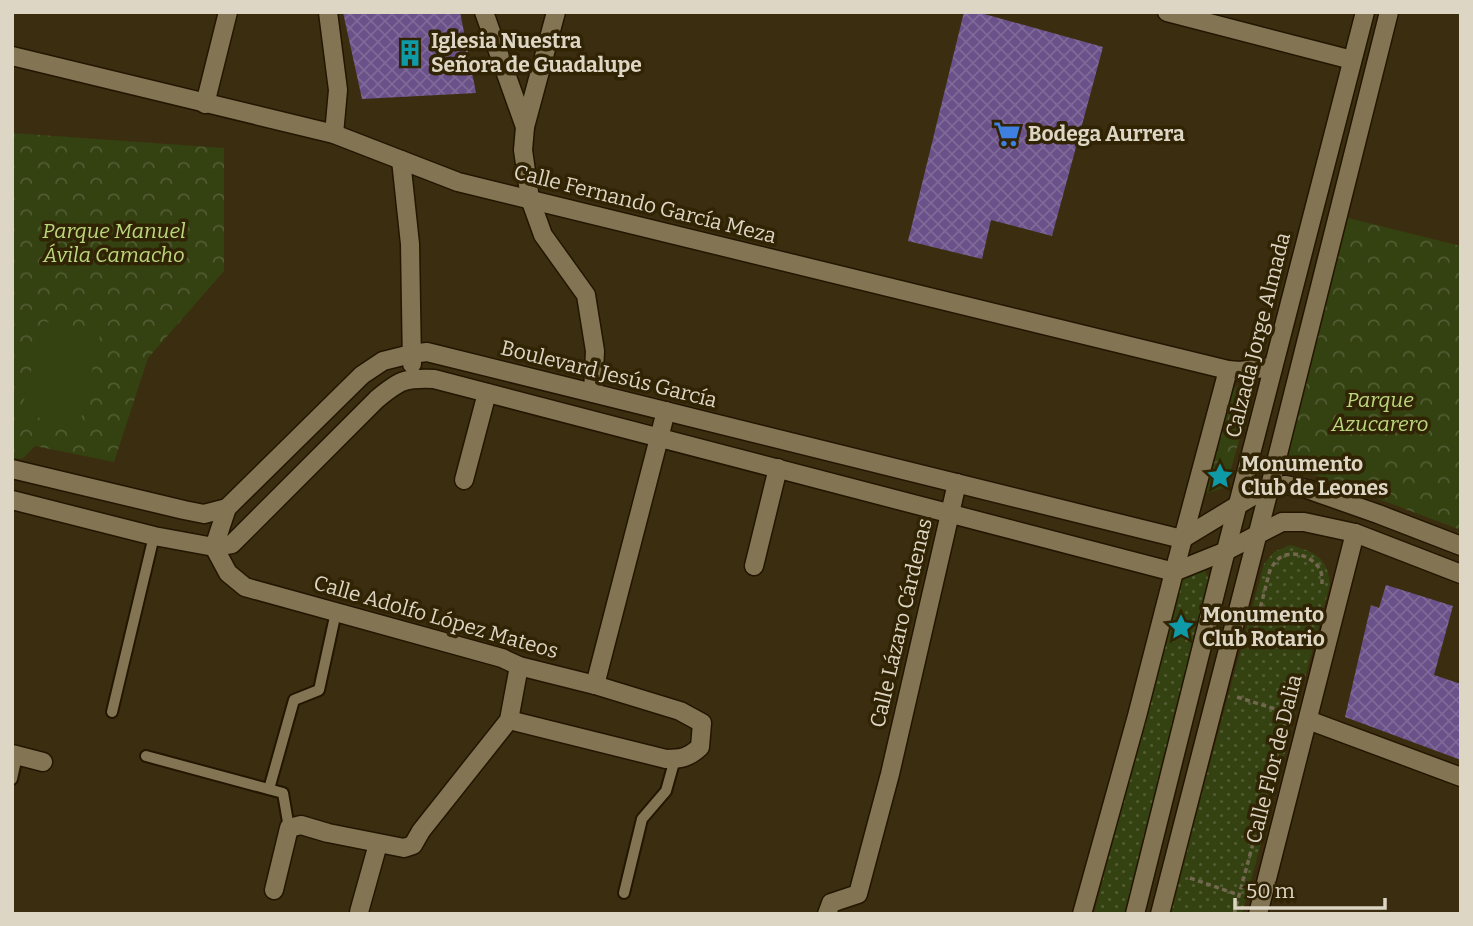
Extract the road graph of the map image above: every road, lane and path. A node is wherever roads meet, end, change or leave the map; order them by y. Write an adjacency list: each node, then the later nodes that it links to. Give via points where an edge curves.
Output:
1 (228, 12): 10 (street)
2 (328, 12): 12 (street, via 338,90)
3 (484, 12): 11 (street)
4 (556, 12): 11 (street)
5 (1365, 12): 9 (street, Calzada Jorge Almada)
6 (1389, 12): 16 (street)
7 (1173, 13): 9 (street)
8 (12, 56): 10 (street, Calle Fernando García Meza)
9 (1352, 60): 15 (street, Calzada Jorge Almada)
10 (205, 103): 12 (street, Calle Fernando García Meza)
11 (525, 127): 14 (street, via 523,150)
12 (334, 134): 13 (street, Calle Fernando García Meza)
13 (401, 160): 14 (street, Calle Fernando García Meza, via 458,182); 17 (street, via 410,244)
14 (530, 199): 19 (street, Calle Fernando García Meza); 22 (street, via 543,235 586,295 595,351)
15 (1310, 227): 16 (lane); 18 (street, Calzada Jorge Almada)
16 (1333, 233): 29 (street)
17 (411, 354): 20 (street); 22 (street, Boulevard Jesús García, via 427,352); 32 (street, Boulevard Jesús García, via 383,361 362,374)
18 (1273, 368): 19 (street, Calle Fernando García Meza); 31 (street, Calzada Jorge Almada)
19 (1228, 370): 37 (street)
20 (413, 378): 21 (street); 39 (street, via 395,384 377,399 232,544)
21 (486, 393): 24 (street); 27 (street)
22 (593, 393): 23 (street, Boulevard Jesús García)
23 (666, 411): 24 (street); 28 (street, Boulevard Jesús García)
24 (660, 438): 25 (street); 48 (street)
25 (778, 468): 33 (street); 41 (street)
26 (12, 469): 32 (street, via 204,514)
27 (464, 480)
28 (957, 483): 33 (street, Calle Lázaro Cárdenas); 37 (street, Boulevard Jesús García)
29 (1270, 486): 31 (street); 35 (street); 38 (street, via 1307,489)
30 (12, 500): 36 (street)
31 (1238, 505): 37 (street); 40 (street, Calzada Jorge Almada)
32 (227, 508): 39 (street)
33 (950, 513): 42 (street); 69 (street, Calle Lázaro Cárdenas, via 858,894 831,903)
34 (1355, 533): 35 (street, via 1282,522); 43 (street); 54 (street, Calle Flor de Dalia)
35 (1257, 534): 40 (street); 72 (street)
36 (154, 536): 39 (street); 51 (lane)
37 (1182, 540): 42 (street)
38 (1461, 546)
39 (214, 547): 45 (street, Calle Adolfo López Mateos, via 228,572 245,587)
40 (1226, 551): 42 (street); 71 (street, Calzada Jorge Almada)
41 (754, 566)
42 (1174, 572): 70 (street)
43 (1461, 574)
44 (1322, 584): 46 (path, via 1321,572 1304,556 1284,555 1275,562)
45 (336, 612): 47 (street, Calle Adolfo López Mateos); 61 (lane, via 319,690 294,700)
46 (1249, 650)
47 (519, 666): 48 (street, Calle Adolfo López Mateos); 53 (street)
48 (595, 685): 57 (street, Calle Adolfo López Mateos, via 680,711 702,723 700,747)
49 (1237, 697): 52 (path)
50 (1291, 700): 52 (path)
51 (112, 712)
52 (1288, 713): 67 (path)
53 (509, 720): 57 (street); 63 (street, via 412,845)
54 (1308, 720): 59 (street); 74 (street, Calle Flor de Dalia)
55 (15, 755): 58 (street); 60 (lane)
56 (146, 756): 61 (lane)
57 (675, 759): 66 (lane, via 666,791 642,819)
58 (43, 762)
59 (1461, 777)
60 (12, 779)
61 (269, 789): 62 (lane, via 283,793)
62 (289, 828): 63 (street, via 301,825); 65 (street)
63 (378, 844): 68 (street)
64 (1190, 878): 67 (path)
65 (274, 890)
66 (624, 893)
67 (1239, 895): 73 (path)
68 (359, 912)
69 (827, 914)
70 (1082, 914)
71 (1135, 914)
72 (1160, 914)
73 (1234, 914)
74 (1258, 914)

